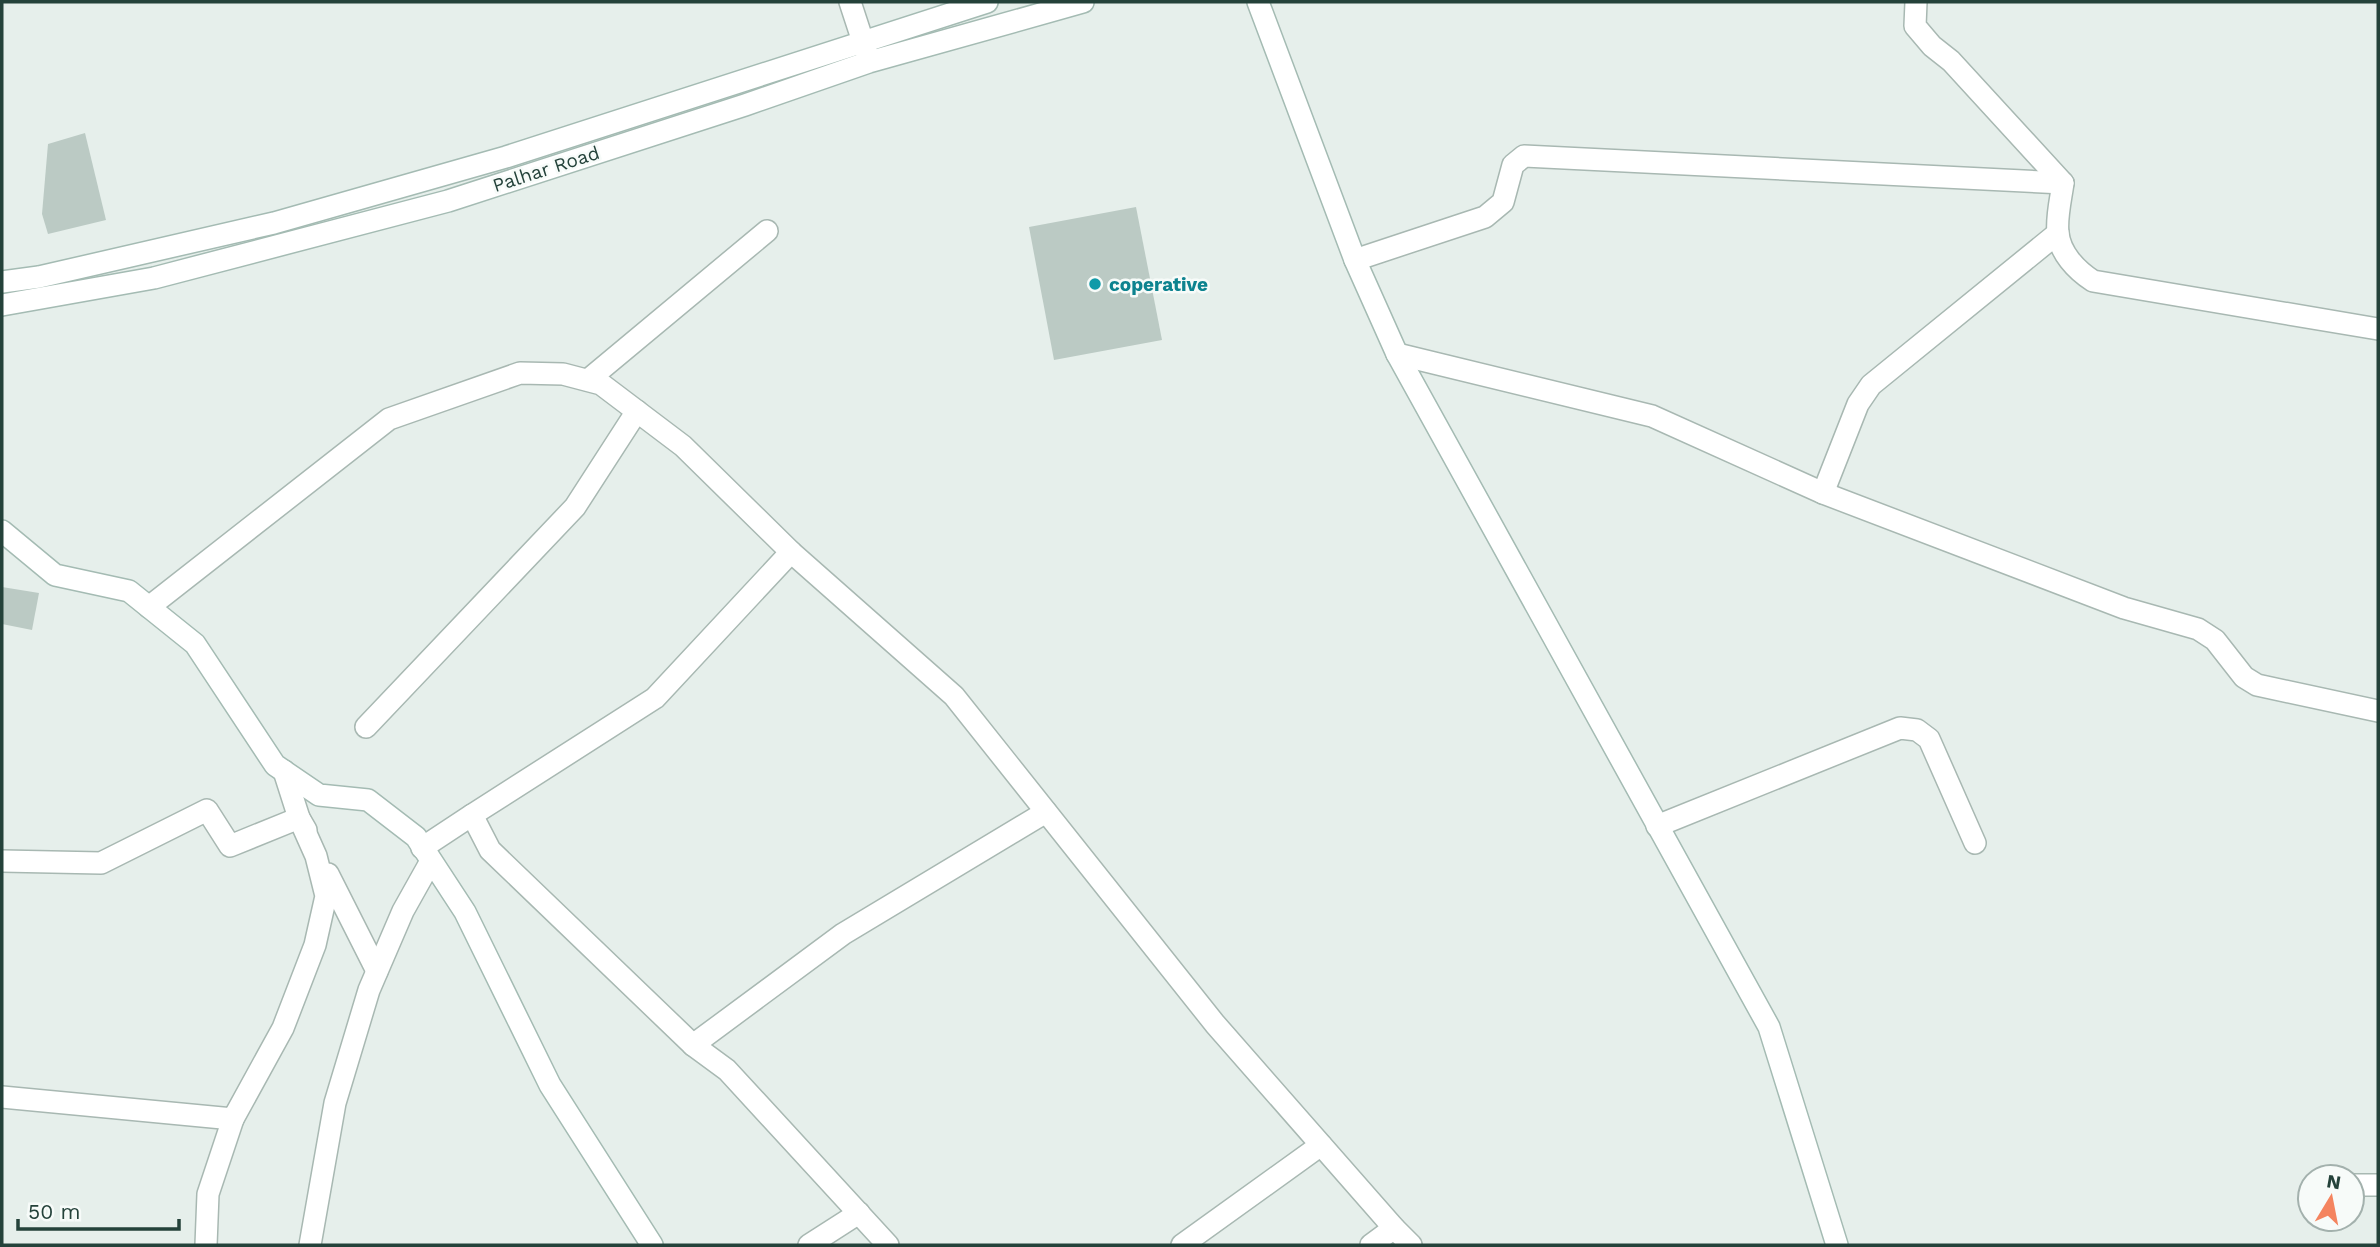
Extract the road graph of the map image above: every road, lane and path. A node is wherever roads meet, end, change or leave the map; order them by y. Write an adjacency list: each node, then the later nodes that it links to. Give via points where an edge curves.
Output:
1 (850, 2): 6 (street)
2 (987, 2): 6 (street, Palhar Road)
3 (1083, 2): 6 (street, Palhar Road)
4 (1258, 2): 10 (street)
5 (1916, 2): 7 (street, via 1915,26)
6 (866, 52): 11 (street, Palhar Road, via 274,223); 12 (street, Palhar Road, via 745,105 448,201 155,278)
7 (2063, 183): 9 (street); 10 (street, via 1524,156 1513,165 1503,202 1485,217)
8 (767, 231): 15 (street)
9 (2058, 233): 13 (street, via 2077,270 2093,281); 17 (street, via 1871,385 1858,404)
10 (1355, 260): 14 (street)
11 (2, 282)
12 (2, 305)
13 (2378, 329)
14 (1397, 354): 17 (street, via 1652,416); 27 (street)
15 (588, 380): 16 (street, via 601,384); 20 (street, via 520,373 389,419)
16 (637, 411): 19 (street, via 683,446); 22 (street, via 575,507)
17 (1824, 493): 21 (street, via 2124,608 2198,629 2215,640 2244,677 2257,685)
18 (2, 531): 20 (street, via 55,575 129,591)
19 (791, 552): 24 (street, via 954,696); 25 (street, via 654,698)
20 (149, 607): 23 (street, via 195,644 275,765)
21 (2378, 711)
22 (366, 727)
23 (284, 771): 26 (street); 29 (street, via 319,795 369,800 416,837)
24 (1046, 812): 32 (street, via 843,934); 35 (street, via 1215,1024)
25 (472, 815): 29 (street); 32 (street, via 490,850)
26 (299, 818): 30 (street, via 230,846 207,810 101,863); 31 (street); 34 (street, via 316,856 326,896 315,945 283,1028)
27 (1657, 826): 28 (street, via 1900,728 1917,730 1928,739); 46 (street, via 1769,1027)
28 (1975, 843)
29 (427, 855): 31 (street); 40 (street, via 465,912 550,1086)
30 (2, 861)
31 (377, 971): 39 (street, via 335,1103)
32 (693, 1045): 36 (street, via 727,1070)
33 (2, 1097): 34 (street)
34 (233, 1119): 38 (street, via 208,1194)
35 (1321, 1145): 37 (street); 43 (street)
36 (859, 1213): 41 (street); 42 (street)
37 (1394, 1228): 44 (street); 45 (street)
38 (206, 1245)
39 (310, 1245)
40 (652, 1245)
41 (809, 1245)
42 (888, 1245)
43 (1182, 1245)
44 (1371, 1245)
45 (1412, 1245)
46 (1837, 1245)

